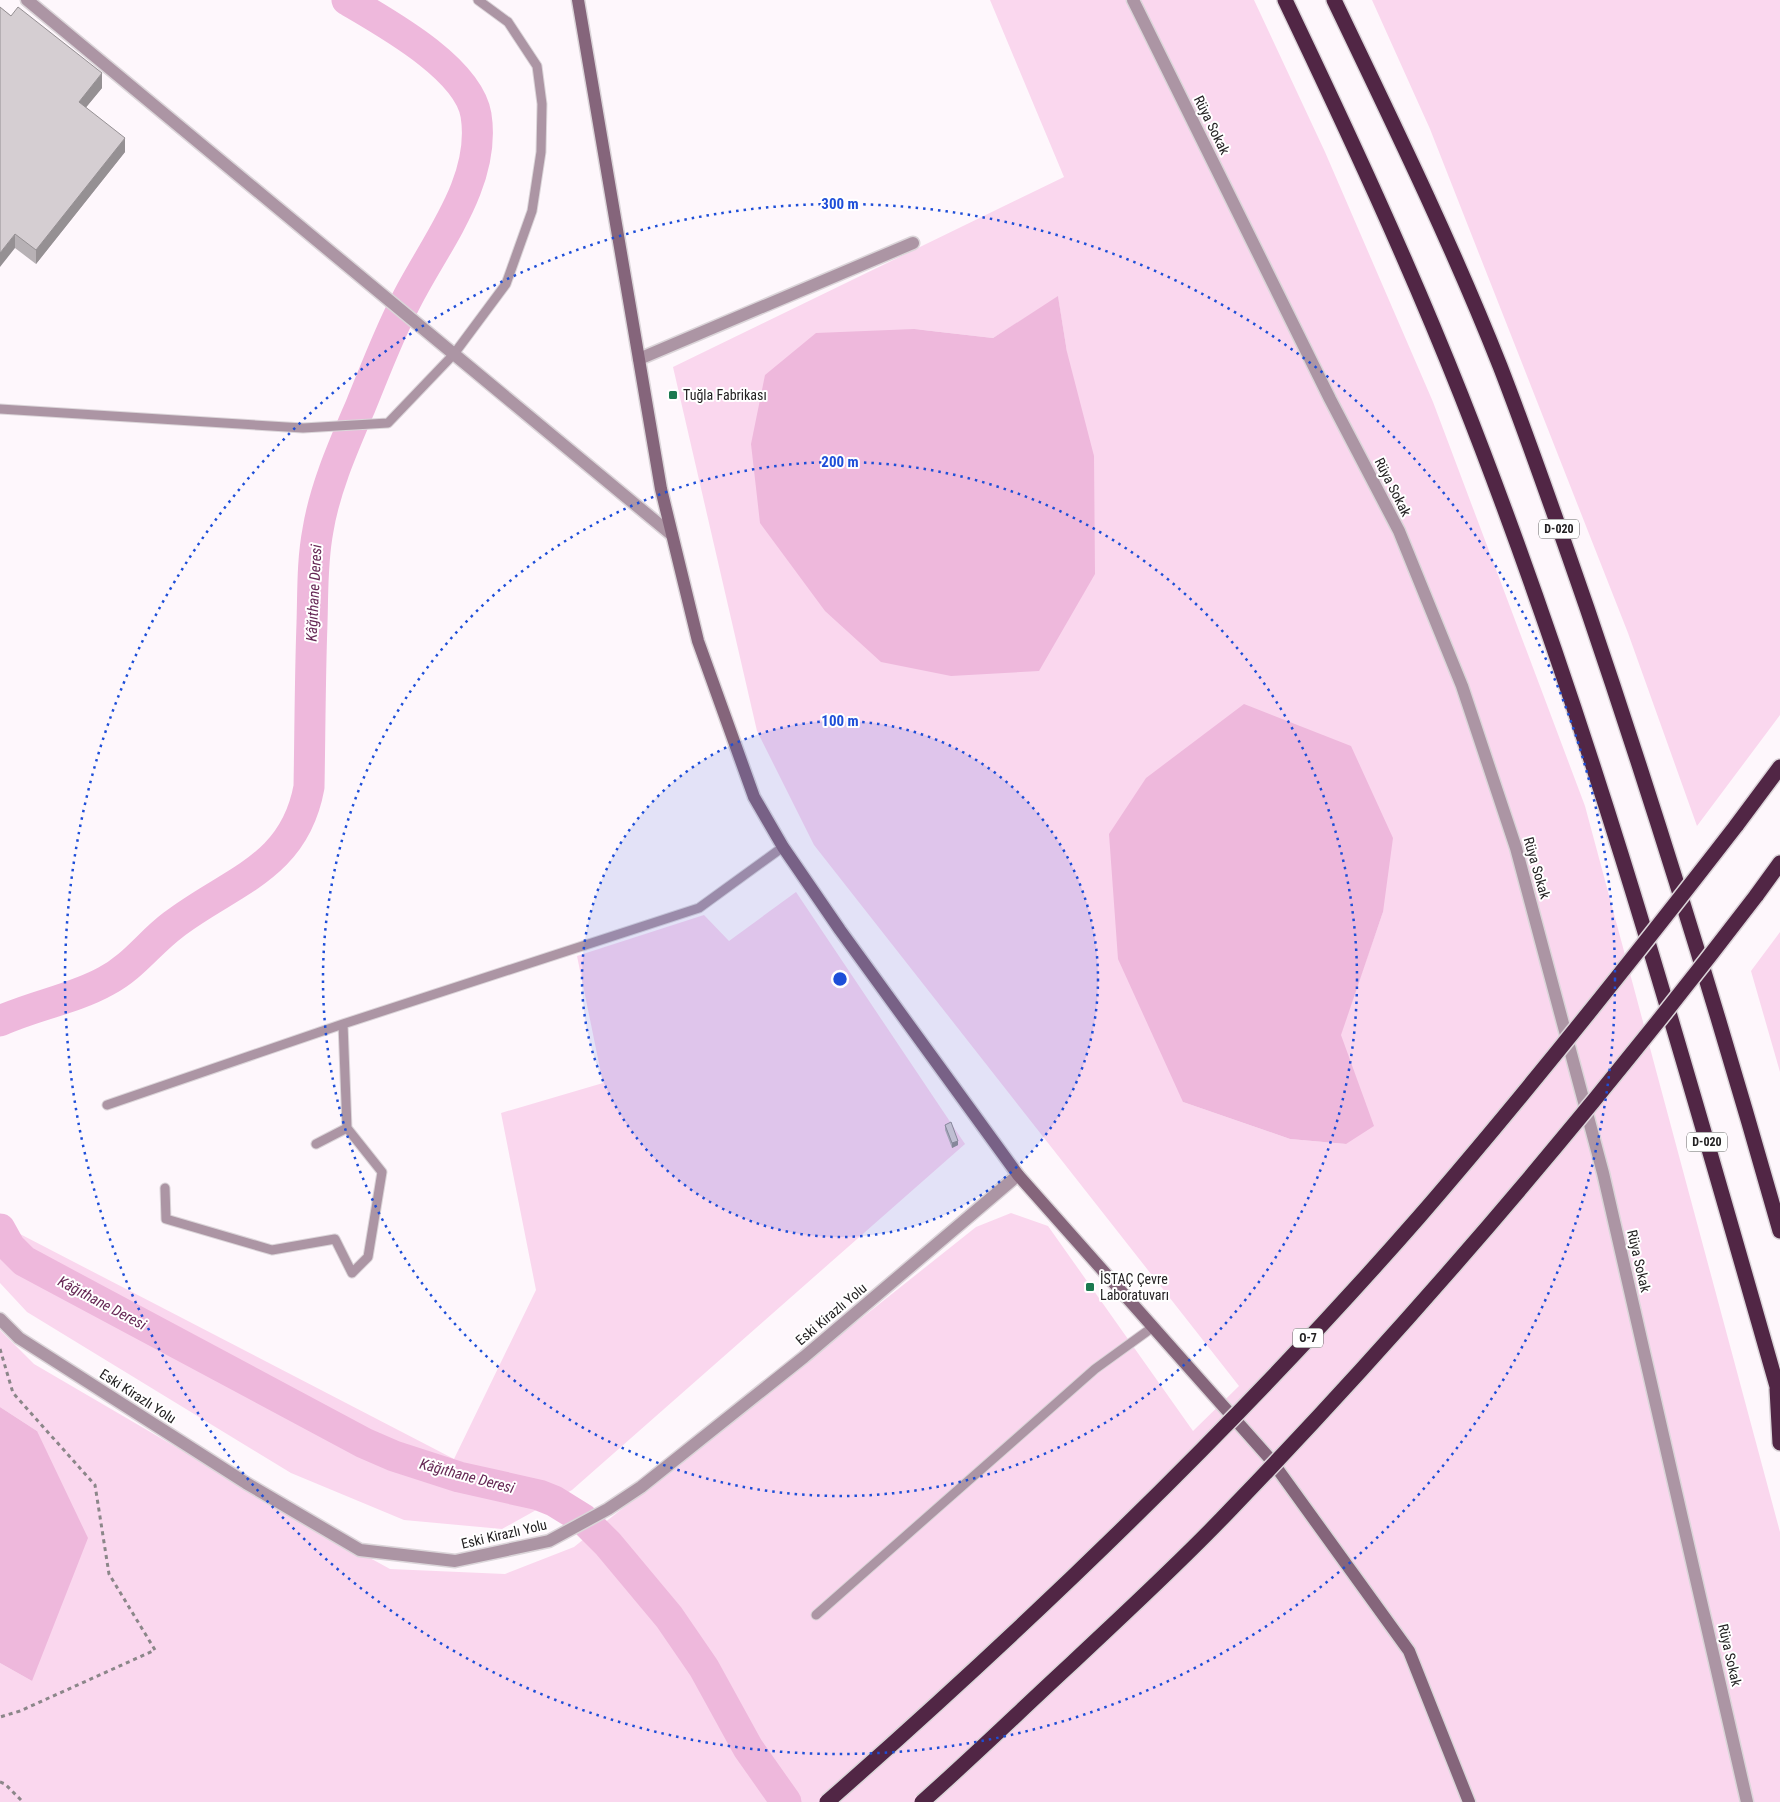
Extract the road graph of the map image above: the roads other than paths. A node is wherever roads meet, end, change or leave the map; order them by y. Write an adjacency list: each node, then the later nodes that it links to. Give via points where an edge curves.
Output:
1 (27, 0): 8 (street)
2 (478, 0): 8 (lane, via 508,22 537,66 542,104 541,152 532,211 506,284)
3 (578, 0): 9 (main road)
4 (1133, 0): 30 (street, Rüya Sokak, via 1330,399 1399,531 1462,686 1516,848 1603,1173)
5 (1285, 0): 24 (highway, D-020, via 1376,195 1458,387 1512,531 1606,808)
6 (1334, 0): 21 (highway, D-020, via 1440,224 1500,367 1670,859)
7 (913, 243): 9 (street)
8 (454, 354): 10 (lane, via 388,424 303,428); 11 (street)
9 (639, 359): 11 (main road)
10 (0, 409)
11 (672, 534): 13 (main road, via 705,659 754,797)
12 (1780, 767): 27 (highway, O-7, bridge, via 1586,1018 1418,1217 1297,1350 1118,1535)
13 (784, 847): 15 (lane, via 699,908); 19 (main road, via 840,930)
14 (1780, 863): 28 (highway, bridge, via 1657,1025 1521,1190 1331,1404 1156,1584)
15 (343, 1024): 16 (lane); 17 (lane)
16 (107, 1105)
17 (346, 1128): 18 (lane); 20 (lane, via 382,1172 368,1257 352,1273 336,1240 272,1250 166,1218)
18 (316, 1144)
19 (1018, 1175): 22 (street, Eski Kirazlı Yolu, via 804,1357 641,1487 549,1541 455,1561 360,1550 238,1478 19,1338); 23 (main road)
20 (165, 1188)
21 (1780, 1231)
22 (0, 1319)
23 (1153, 1327): 26 (lane, via 1095,1369); 29 (main road, via 1271,1460 1409,1651)
24 (1779, 1393): 25 (highway)
25 (1780, 1444)
26 (816, 1615)
27 (827, 1802)
28 (922, 1802)
29 (1469, 1802)
30 (1747, 1802)

